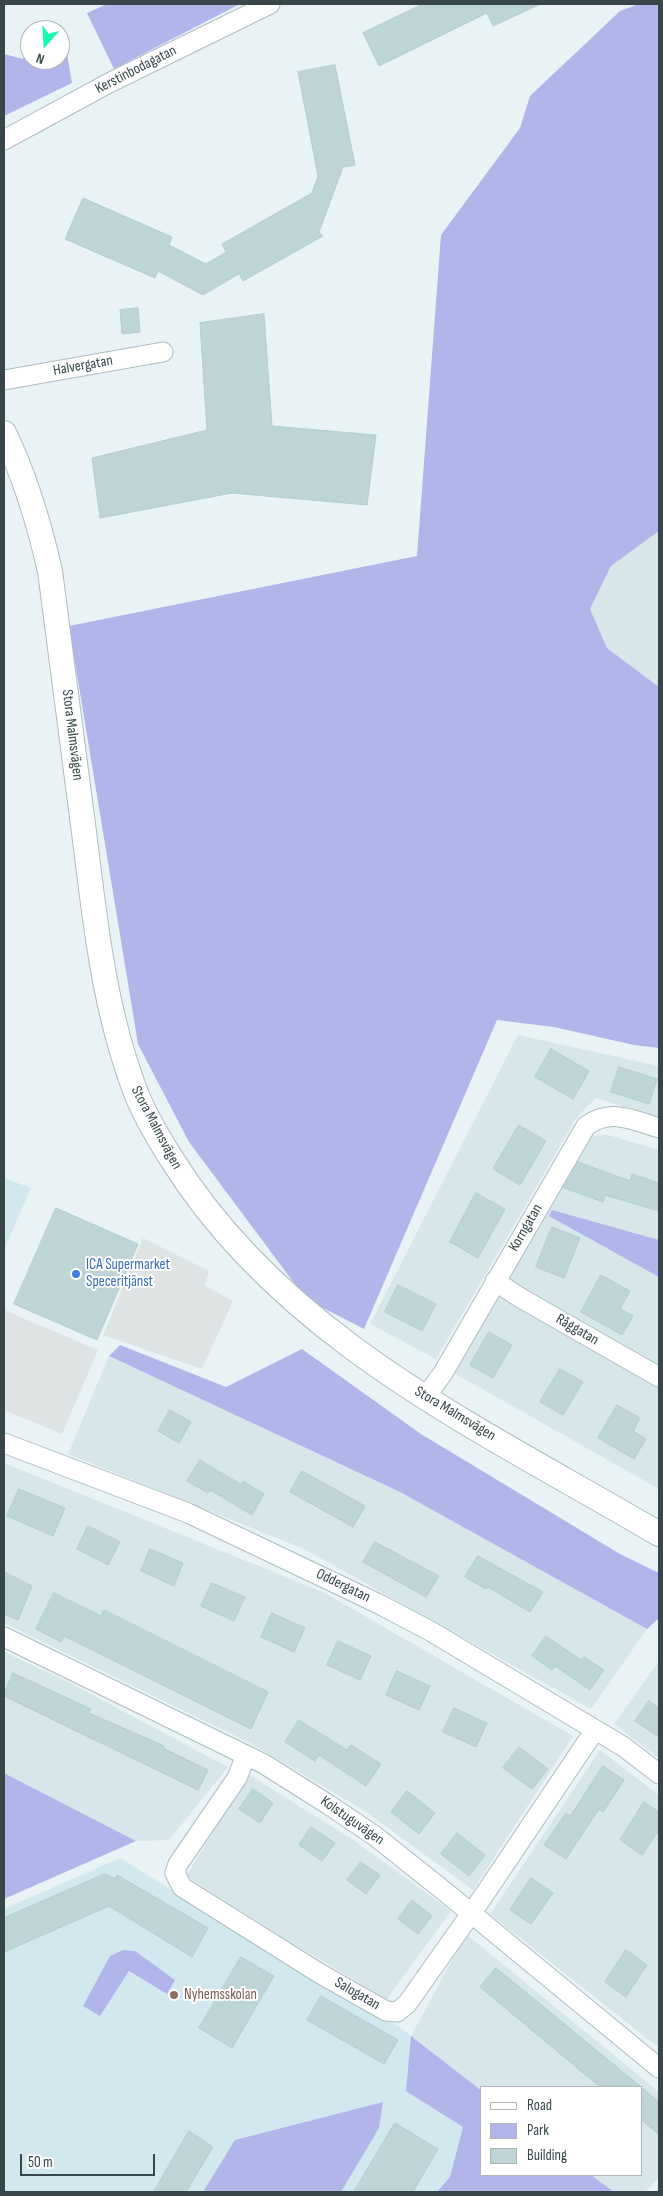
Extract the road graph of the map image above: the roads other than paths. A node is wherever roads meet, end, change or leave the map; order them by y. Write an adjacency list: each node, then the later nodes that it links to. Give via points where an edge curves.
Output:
1 (270, 4): 2 (street, Kerstinbodagatan, via 109,83)
2 (4, 140)
3 (163, 352): 4 (street, Halvergatan)
4 (4, 380)
5 (4, 433): 9 (street, Stora Malmsvägen, via 24,476 50,571 104,985 132,1084 158,1137 198,1200 246,1255 332,1333 368,1361)
6 (659, 1128): 7 (street, Korngatan, via 608,1115 586,1126)
7 (496, 1281): 8 (street, Råggatan); 9 (street, Korngatan, via 443,1373)
8 (659, 1377)
9 (426, 1396): 11 (street, Stora Malmsvägen)
10 (4, 1443): 13 (street, Oddergatan, via 188,1513 347,1588 432,1632)
11 (659, 1534)
12 (4, 1637): 14 (street, Kolstuguvägen)
13 (596, 1730): 15 (street, Oddergatan, via 624,1746); 16 (street, Salogatan)
14 (246, 1755): 16 (street, Kolstuguvägen, via 368,1831); 16 (street, Salogatan, via 237,1778 178,1864 175,1873 182,1887 196,1897 386,2011 397,2012 407,2004)
15 (659, 1774)
16 (470, 1913): 17 (street, Kolstuguvägen)
17 (659, 2068)

